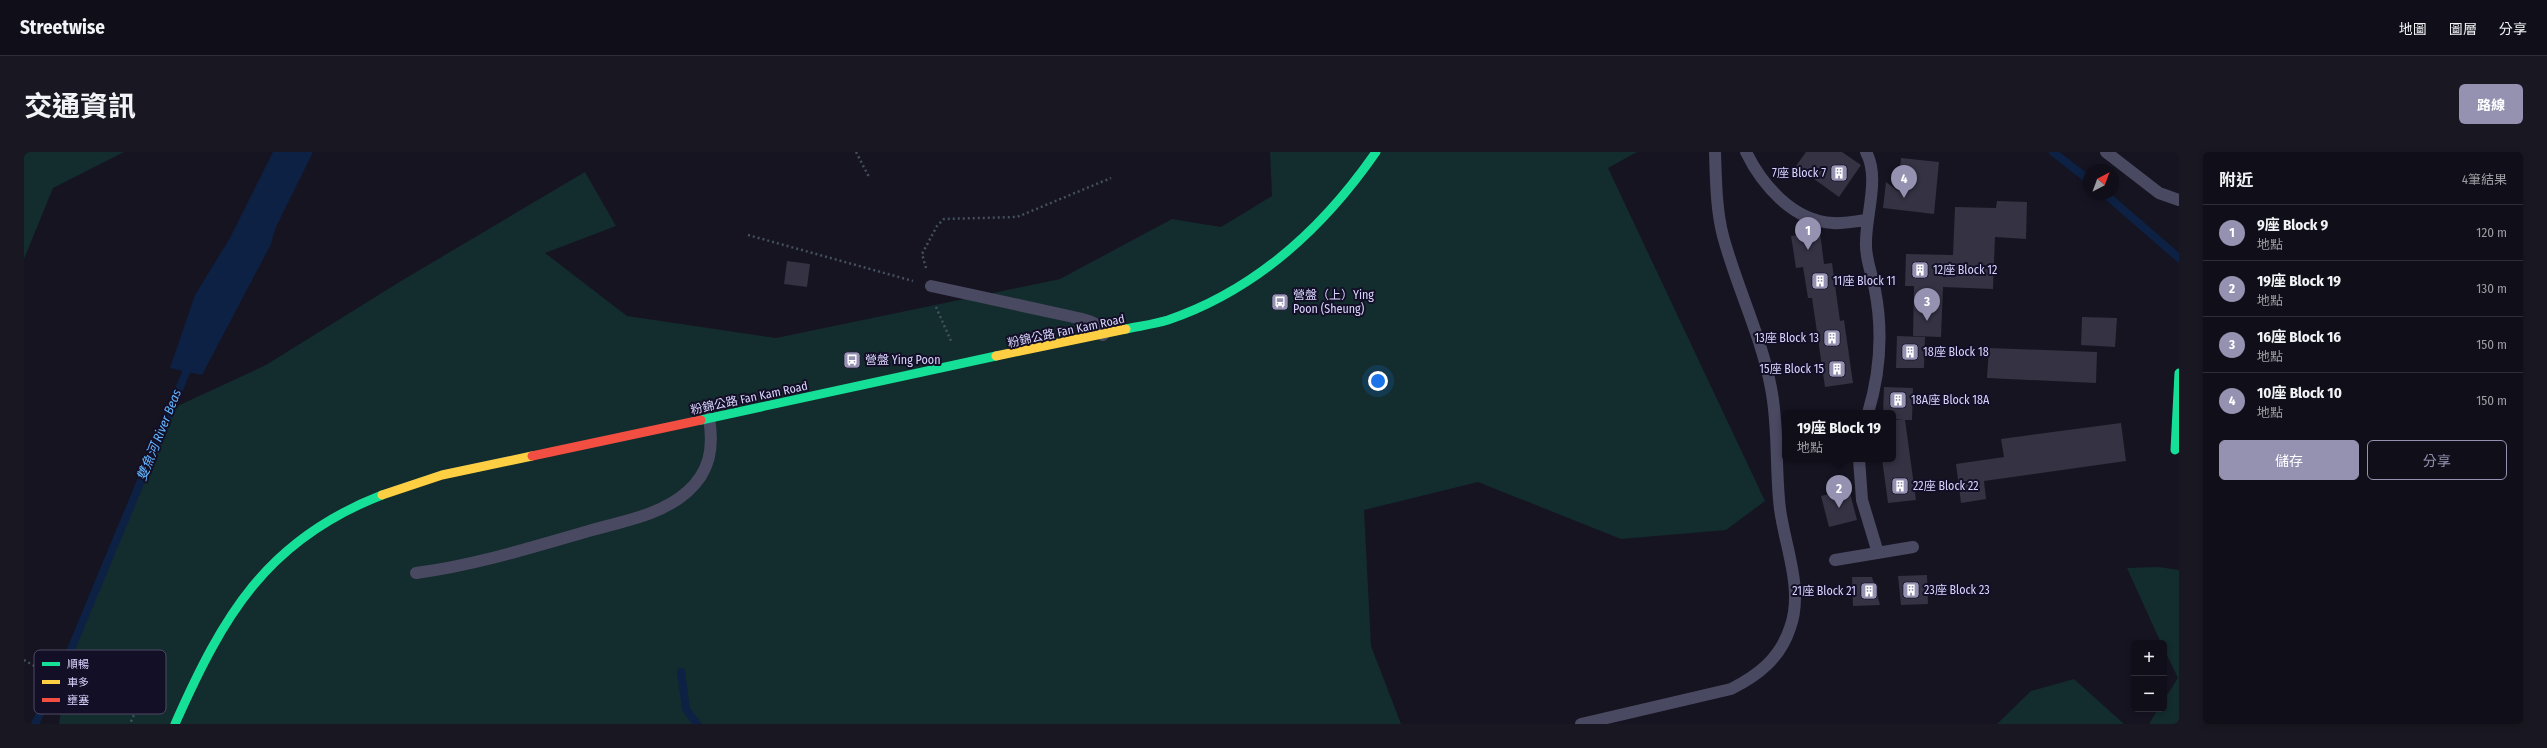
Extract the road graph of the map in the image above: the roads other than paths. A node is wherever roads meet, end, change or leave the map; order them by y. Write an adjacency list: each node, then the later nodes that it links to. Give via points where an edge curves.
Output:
1 (1376, 152): 9 (main road, 粉錦公路 Fan Kam Road, via 1355,182 1321,222 1266,270 1222,296 1184,314)
2 (1716, 152): 21 (lane, via 1716,194 1723,235 1757,331 1772,389 1780,509 1795,605 1791,627 1782,647 1769,665 1751,679 1731,689)
3 (1746, 152): 7 (lane, via 1767,185 1798,213 1815,220 1833,223)
4 (1866, 152): 7 (lane, via 1870,159 1872,174)
5 (2106, 152): 6 (lane, via 2159,193)
6 (2179, 200)
7 (1867, 220): 12 (lane, via 1866,243 1879,317 1880,346 1878,375)
8 (931, 286): 9 (lane, via 1078,318 1094,323 1101,328)
9 (1104, 335): 13 (main road, 粉錦公路 Fan Kam Road)
10 (2179, 374): 11 (main road)
11 (2179, 379): 14 (main road)
12 (1869, 410)
13 (709, 418): 19 (lane, via 712,445 708,463 695,484 668,505 492,560); 20 (main road, 粉錦公路 Fan Kam Road, via 442,475 386,493 340,513 285,552 243,598 216,638)
14 (2175, 450)
15 (1859, 462): 17 (lane, via 1862,500)
16 (1913, 547): 17 (lane)
17 (1878, 553): 18 (lane)
18 (1835, 560)
19 (416, 573)
20 (175, 724)
21 (1581, 724)

